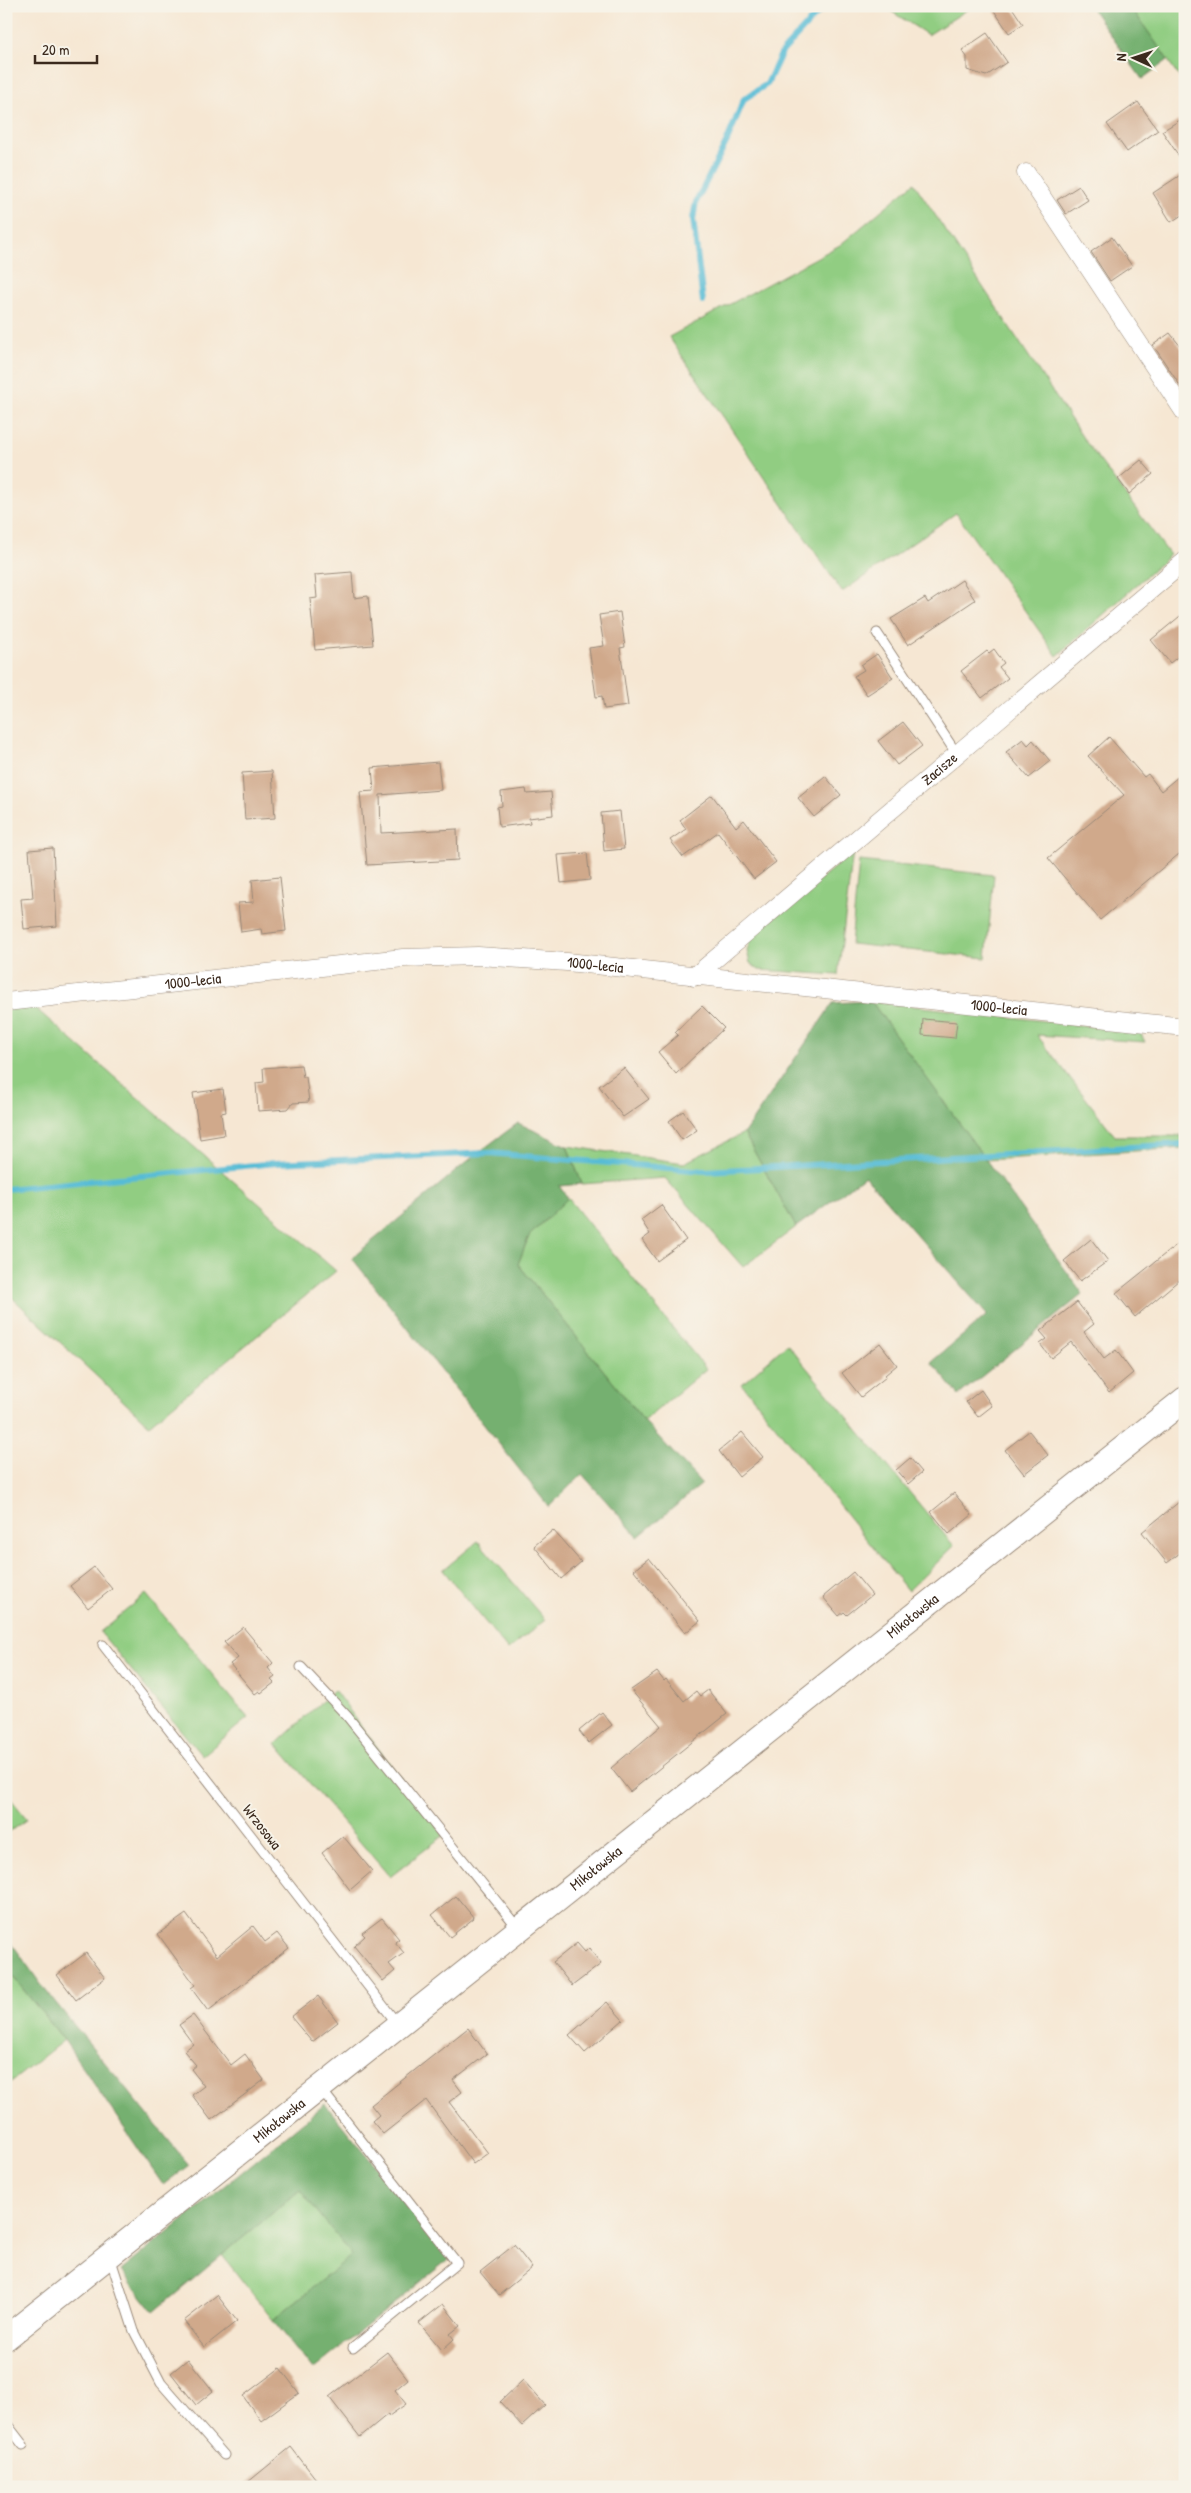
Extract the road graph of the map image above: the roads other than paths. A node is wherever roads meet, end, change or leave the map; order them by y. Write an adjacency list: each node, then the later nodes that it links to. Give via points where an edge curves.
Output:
1 (1026, 174): 2 (street)
2 (1185, 413)
3 (1185, 561): 5 (street, Zacisze)
4 (877, 633): 5 (lane)
5 (956, 754): 6 (street, Zacisze)
6 (694, 976): 7 (street, 1000-lecia, via 478,956 403,958); 8 (street, 1000-lecia)
7 (6, 1002)
8 (1185, 1027)
9 (1183, 1404): 12 (main road, Mikołowska)
10 (103, 1644): 13 (lane, Wrzosowa)
11 (301, 1667): 12 (lane, via 347,1716)
12 (519, 1930): 13 (main road, Mikołowska)
13 (399, 2026): 14 (main road, Mikołowska)
14 (321, 2088): 15 (main road, Mikołowska); 17 (lane, via 457,2263)
15 (110, 2256): 16 (main road, Mikołowska); 20 (lane, via 134,2332 161,2383)
16 (6, 2338)
17 (353, 2348)
18 (6, 2423): 19 (lane)
19 (23, 2444)
20 (224, 2455)

